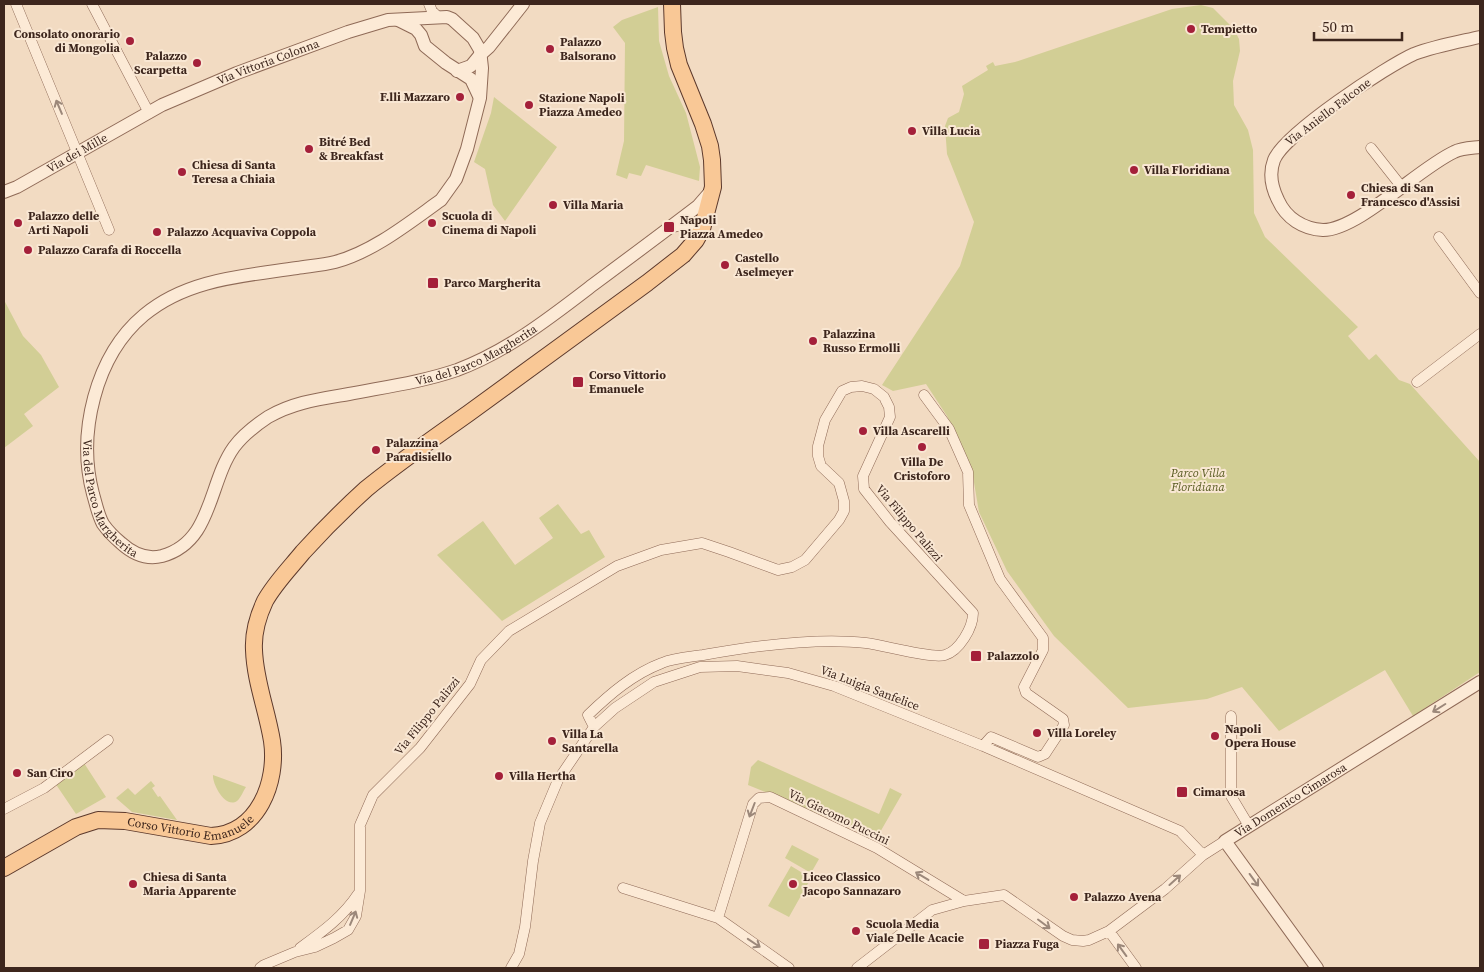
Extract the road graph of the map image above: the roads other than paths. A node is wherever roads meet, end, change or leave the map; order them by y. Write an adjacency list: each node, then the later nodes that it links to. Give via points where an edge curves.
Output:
1 (16, 4): 16 (street, one-way to 1)
2 (92, 4): 13 (street)
3 (429, 4): 6 (street)
4 (523, 4): 10 (street)
5 (672, 4): 18 (main road, Corso Vittorio Emanuele, via 675,48 710,146)
6 (439, 18): 7 (street, Via Vittoria Colonna); 9 (street, via 427,27); 10 (street, via 449,18 469,34 478,45)
7 (392, 19): 9 (street, via 409,24); 13 (street, Via Vittoria Colonna, via 244,70)
8 (1480, 37): 17 (street, Via Aniello Falcone, via 1415,54 1373,78 1282,146 1272,169 1273,186 1281,207 1291,219 1323,230 1346,224)
9 (423, 40): 11 (street, via 425,46)
10 (480, 55): 11 (street, via 471,66); 12 (street, Via del Parco Margherita)
11 (458, 71): 12 (street, via 471,79)
12 (480, 98): 20 (street, Via del Parco Margherita, via 467,149 453,183 441,200 411,221 362,252 337,261 230,278 192,288 151,310 124,335 105,365 98,384 87,460 100,519 126,548 141,556 152,557 166,554 190,541 202,522 219,475 234,448 249,431 269,417 309,400 418,381 481,359 517,340 556,313)
13 (149, 113): 16 (street, Via dei Mille)
14 (1480, 147): 17 (street, Via Aniello Falcone, via 1456,150)
15 (1371, 148): 17 (street)
16 (78, 152): 19 (street, Via dei Mille); 21 (street)
17 (1401, 186)
18 (713, 187): 20 (street, Via del Parco Margherita, via 706,198); 23 (main road, Corso Vittorio Emanuele, via 702,228)
19 (4, 192)
20 (672, 226): 23 (street, via 685,224 694,228 695,237)
21 (109, 230)
22 (1439, 237): 24 (street)
23 (690, 248): 37 (main road, Corso Vittorio Emanuele, via 647,283 389,471 346,508 287,571 265,601 254,635 254,655 272,754 266,792 261,805 248,821 232,832 211,836 125,821 98,820 76,827)
24 (1480, 293)
25 (1480, 334): 26 (street)
26 (1417, 382)
27 (924, 395): 32 (street, via 949,430 968,472 969,505 1000,579 1043,638 1043,650 1024,687 1026,693 1063,719 1064,725 1045,754 1038,757 991,737)
28 (1480, 682): 34 (street, Via Domenico Cimarosa, one-way to 34)
29 (1231, 716): 34 (street, via 1231,796)
30 (594, 727): 32 (street, Via Luigia Sanfelice, via 615,708 654,682 700,668 737,666 788,672 834,686); 39 (street, Via Filippo Palizzi, via 588,715 616,689 663,662 736,649 810,642 864,643 943,656 952,652 970,630 972,613 864,489 863,476 890,417 884,397 874,389 862,386 846,389 825,420 818,456 821,466 839,483 844,511 805,560 778,570 702,543 661,550 617,566 509,632 480,660 470,684 420,748 373,795 360,825); 45 (street, Via Luigia Sanfelice, via 558,780 540,824 525,927 519,954)
31 (108, 740): 33 (street, via 44,788)
32 (983, 746): 36 (street, Via Luigia Sanfelice, via 1180,831)
33 (4, 809)
34 (1249, 826): 35 (street, Via Domenico Cimarosa)
35 (1225, 841): 36 (street, Via Domenico Cimarosa); 49 (street, one-way to 49)
36 (1203, 854): 42 (street, Via Domenico Cimarosa, one-way to 36, via 1165,889)
37 (4, 868)
38 (623, 888): 41 (street)
39 (360, 891): 43 (street, Via Filippo Palizzi, via 339,917); 43 (street, Via Filippo Palizzi, one-way to 39, via 315,947 348,930 356,916)
40 (964, 901): 41 (street, Via Giacomo Puccini, one-way to 41, via 877,848 770,796 758,798 753,804); 42 (street, Via Domenico Cimarosa, one-way to 42, via 1004,896 1072,940 1089,940); 47 (street, via 932,910)
41 (718, 918): 46 (street, one-way to 46)
42 (1109, 931): 48 (street, one-way to 42)
43 (295, 952): 44 (street, Via Filippo Palizzi)
44 (260, 968)
45 (511, 968)
46 (789, 968)
47 (856, 968)
48 (1136, 968)
49 (1317, 968)

